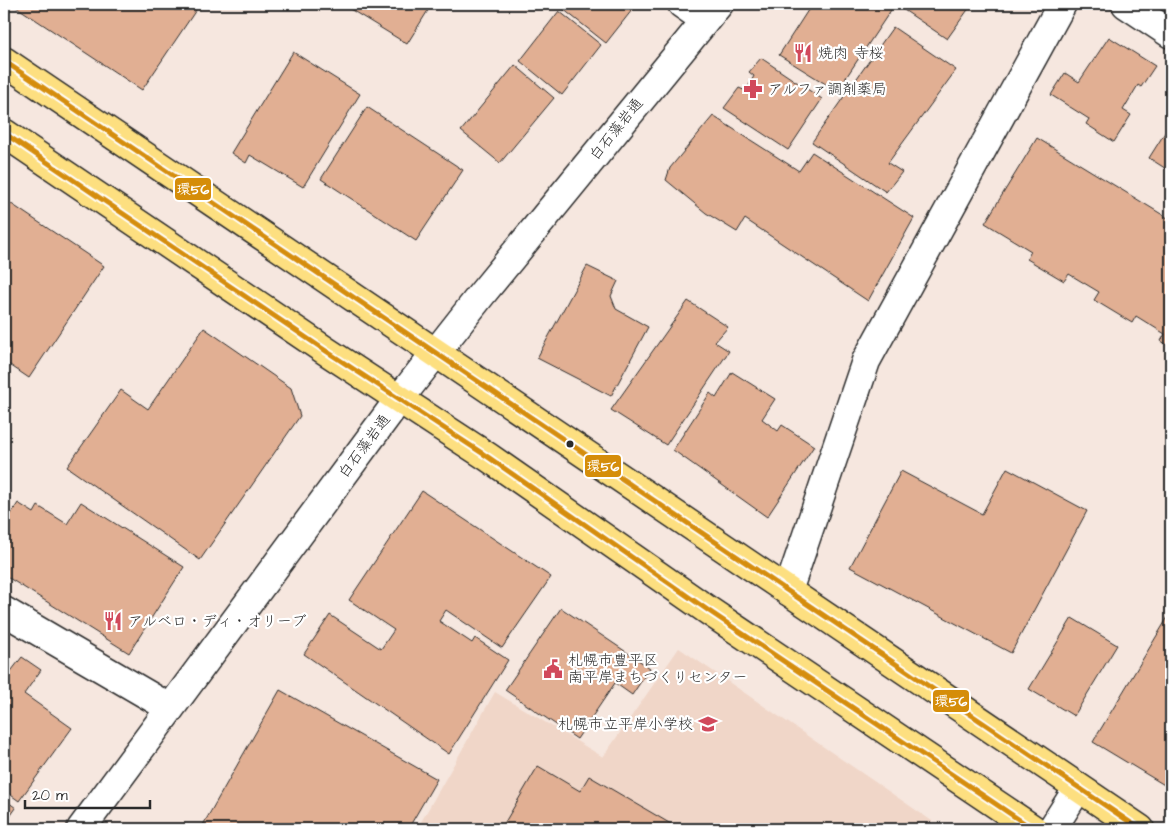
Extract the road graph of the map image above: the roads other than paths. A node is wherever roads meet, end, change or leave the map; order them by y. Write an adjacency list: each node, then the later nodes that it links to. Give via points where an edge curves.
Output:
1 (682, 4): 4 (main road)
2 (1062, 4): 10 (main road, via 866,361)
3 (1126, 4): 5 (main road)
4 (712, 12): 8 (main road, 白石藻岩通)
5 (1171, 34)
6 (4, 61): 8 (highway)
7 (4, 133): 9 (highway)
8 (436, 353): 9 (main road, 白石藻岩通); 10 (highway)
9 (400, 398): 12 (main road, 白石藻岩通); 15 (highway)
10 (788, 591): 13 (highway)
11 (4, 611): 12 (main road)
12 (170, 708): 14 (main road, 白石藻岩通)
13 (1078, 788): 16 (main road); 17 (highway)
14 (81, 829)
15 (1033, 829)
16 (1052, 829)
17 (1140, 829)

